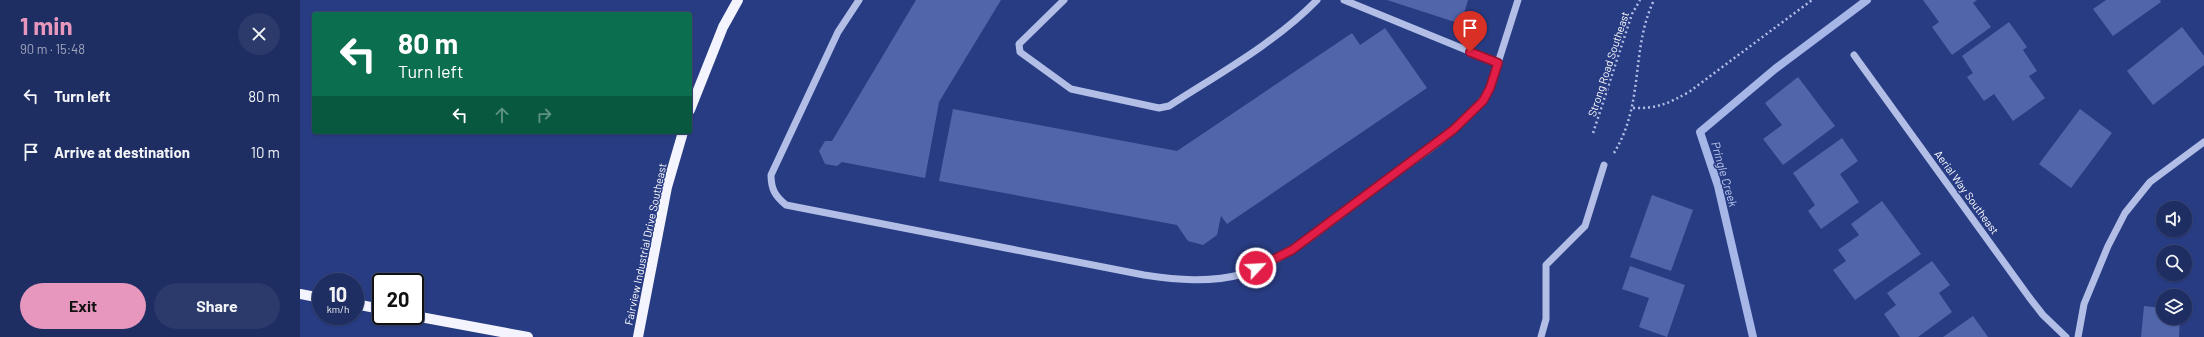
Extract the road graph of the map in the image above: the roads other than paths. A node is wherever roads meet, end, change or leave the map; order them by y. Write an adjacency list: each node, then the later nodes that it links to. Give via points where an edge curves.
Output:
1 (738, 0): 9 (main road, via 723,27)
2 (859, 0): 8 (street, via 838,32 771,175 771,186 776,197 786,205 1181,280 1214,279 1244,274 1292,250 1453,130 1483,101)
3 (1062, 0): 4 (street, via 1019,44 1020,52 1071,89 1159,108 1169,106 1269,41 1295,23)
4 (1317, 0)
5 (1344, 0): 8 (street)
6 (1518, 0): 8 (street)
7 (1854, 55): 19 (street, Aerial Way Southeast, via 2043,315)
8 (1498, 63)
9 (692, 105)
10 (682, 134): 17 (main road, Fairview Industrial Drive Southeast, via 667,187)
11 (2204, 142): 20 (street, via 2150,182 2125,213 2084,304)
12 (1604, 165): 18 (street, via 1585,226 1546,265 1546,319)
13 (300, 294): 14 (main road)
14 (312, 296)
15 (424, 318): 16 (main road)
16 (528, 337)
17 (638, 337)
18 (1541, 337)
19 (2066, 337)
20 (2078, 337)

